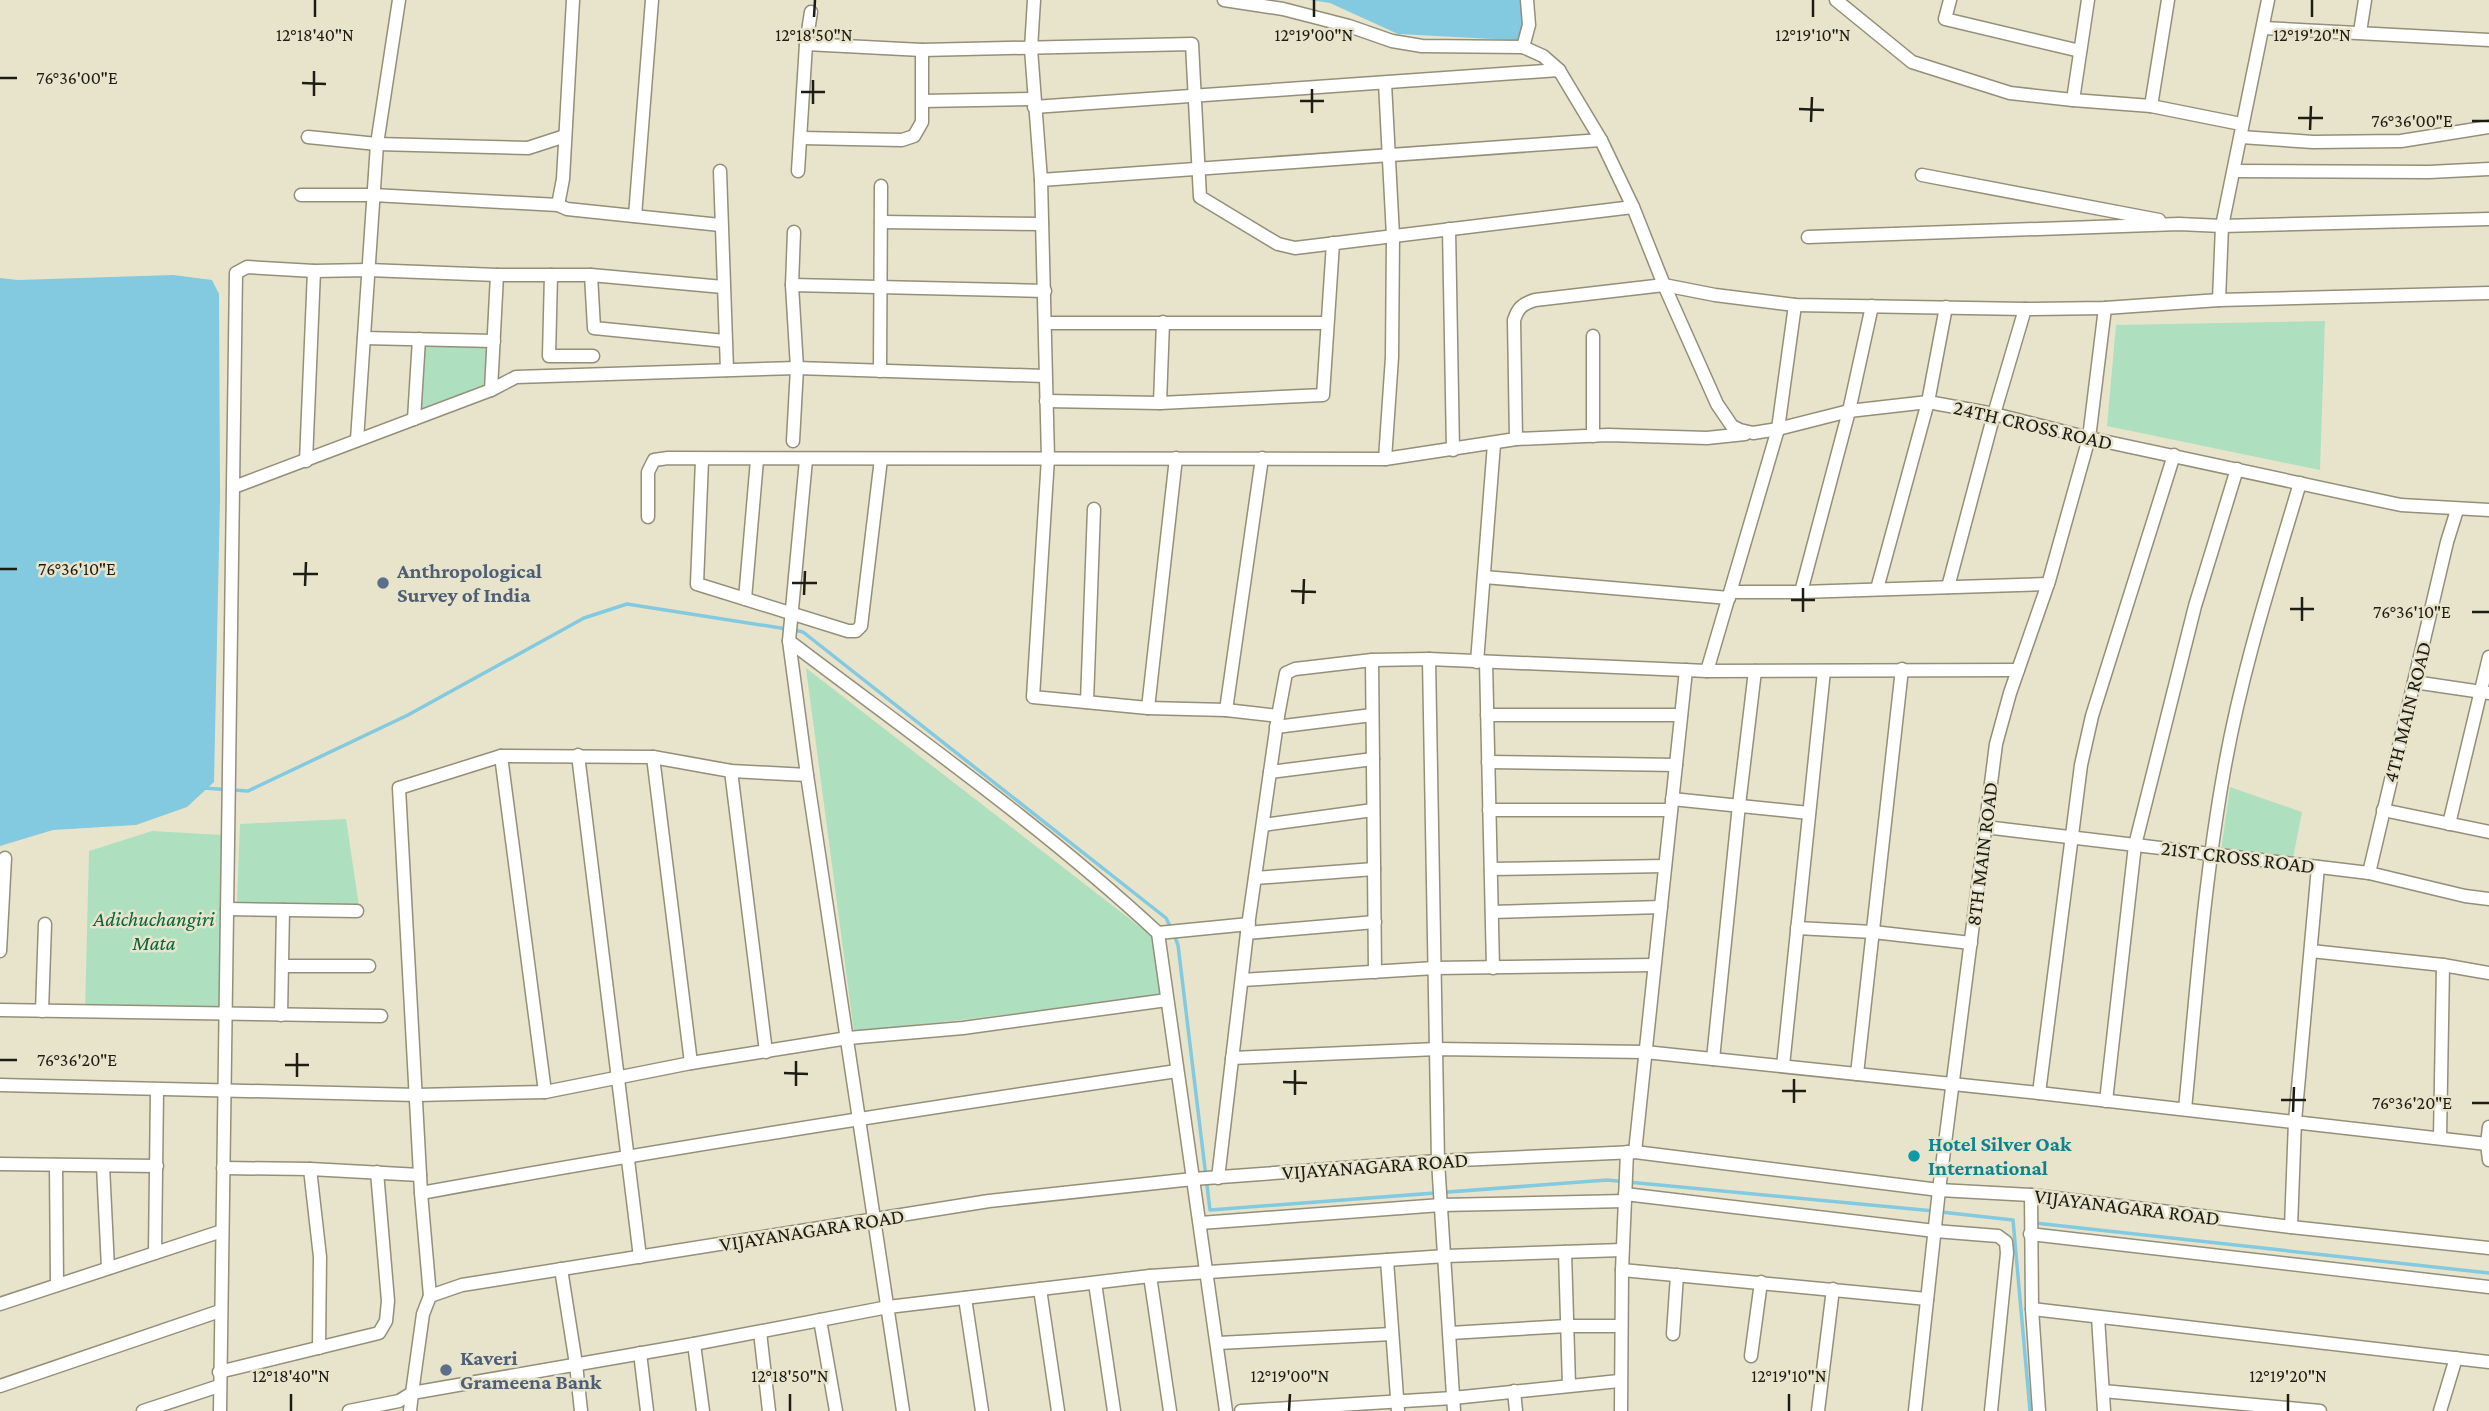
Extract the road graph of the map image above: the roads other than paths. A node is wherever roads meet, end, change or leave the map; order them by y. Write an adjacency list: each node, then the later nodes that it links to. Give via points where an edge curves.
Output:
1 (399, 0): 35 (street)
2 (573, 0): 31 (street)
3 (652, 0): 49 (street)
4 (1034, 0): 19 (street)
5 (1224, 0): 18 (street, via 1283,9 1422,46)
6 (1527, 0): 18 (street, via 1529,25)
7 (1836, 0): 25 (street, via 1912,62 2010,93)
8 (1950, 0): 21 (street, via 1945,19)
9 (2088, 0): 21 (street)
10 (2168, 0): 28 (street)
11 (2268, 0): 14 (street)
12 (2365, 0): 15 (street)
13 (811, 12): 17 (street)
14 (2263, 28): 15 (street); 30 (street)
15 (2360, 32): 16 (street)
16 (2489, 40)
17 (806, 44): 20 (street); 33 (street)
18 (1523, 47): 22 (street)
19 (1031, 49): 20 (street); 24 (street, via 1192,44); 27 (street)
20 (922, 50): 26 (street)
21 (2080, 51): 25 (street)
22 (1559, 70): 23 (street); 34 (street)
23 (1385, 83): 24 (street); 36 (street)
24 (1194, 96): 27 (street); 37 (street)
25 (2073, 100): 28 (street)
26 (923, 101): 27 (street); 33 (street, via 922,122 914,136 902,140)
27 (1034, 103): 43 (street)
28 (2151, 106): 30 (street)
29 (2489, 127): 30 (street, via 2401,141 2313,142)
30 (2241, 131): 41 (street)
31 (565, 136): 35 (street, via 528,148); 47 (street)
32 (308, 137): 35 (street)
33 (801, 138): 40 (street)
34 (1601, 141): 36 (street); 48 (street)
35 (376, 144): 46 (street)
36 (1388, 155): 37 (street); 58 (street)
37 (1198, 169): 43 (street); 60 (street, via 1200,197 1278,244 1296,248)
38 (2489, 169): 41 (street)
39 (720, 171): 54 (street)
40 (798, 171)
41 (2234, 171): 55 (street)
42 (1922, 175): 53 (street)
43 (1041, 180): 52 (street)
44 (881, 186): 51 (street)
45 (301, 195): 46 (street)
46 (373, 195): 47 (street); 61 (street)
47 (558, 205): 49 (street)
48 (1633, 206): 56 (street); 67 (street)
49 (635, 216): 54 (street)
50 (2489, 219): 55 (street)
51 (881, 222): 52 (street); 68 (street)
52 (1042, 224): 70 (street)
53 (2179, 224): 55 (street); 59 (street)
54 (720, 225): 69 (street)
55 (2222, 226): 72 (street)
56 (1449, 229): 58 (street); 106 (street)
57 (794, 232): 66 (street)
58 (1393, 236): 60 (street); 112 (street)
59 (1808, 237)
60 (1333, 243): 80 (street)
61 (368, 270): 62 (street); 63 (street); 82 (street)
62 (314, 271): 116 (street); 119 (street, via 247,267 236,273)
63 (497, 275): 64 (street); 84 (street)
64 (551, 275): 65 (street); 86 (street, via 549,356)
65 (591, 275): 69 (street); 85 (street, via 594,328)
66 (792, 285): 68 (street); 87 (street)
67 (1664, 285): 73 (street); 99 (street, via 1723,415 1732,426); 102 (street, via 1535,300 1517,309 1513,334)
68 (880, 286): 70 (street); 89 (street)
69 (723, 287): 85 (street)
70 (1045, 290): 79 (street)
71 (2489, 293): 72 (street)
72 (2219, 300): 76 (street)
73 (1795, 305): 74 (street); 98 (street)
74 (1872, 306): 75 (street); 95 (street)
75 (1946, 307): 77 (street); 93 (street)
76 (2105, 308): 77 (street); 101 (street, 8TH MAIN ROAD)
77 (2025, 309): 96 (street)
78 (1163, 322): 79 (street); 80 (street); 94 (street)
79 (1045, 323): 90 (street)
80 (1327, 323): 94 (street, via 1323,395)
81 (1593, 336): 100 (street)
82 (364, 338): 83 (street); 103 (street)
83 (419, 339): 84 (street); 97 (street)
84 (494, 341): 91 (street)
85 (725, 341): 88 (street)
86 (593, 356)
87 (797, 368): 88 (street); 89 (street); 104 (street)
88 (727, 370): 91 (street, via 516,377)
89 (880, 371): 90 (street)
90 (1045, 376): 92 (street)
91 (491, 390): 97 (street)
92 (1046, 401): 94 (street); 108 (street)
93 (1928, 402): 95 (street, 24TH CROSS ROAD); 96 (street, 24TH CROSS ROAD); 127 (street)
94 (1160, 403)
95 (1849, 411): 98 (street, 24TH CROSS ROAD); 128 (street)
96 (1994, 414): 101 (street, 24TH CROSS ROAD); 126 (street)
97 (414, 419): 103 (street)
98 (1778, 429): 99 (street, 24TH CROSS ROAD); 129 (street)
99 (1753, 433): 100 (street, 24TH CROSS ROAD, via 1707,438)
100 (1592, 436): 102 (street, 24TH CROSS ROAD)
101 (2089, 438): 107 (street, 24TH CROSS ROAD); 125 (street, 8TH MAIN ROAD)
102 (1516, 439): 105 (street, 24TH CROSS ROAD)
103 (357, 440): 116 (street)
104 (793, 441)
105 (1494, 444): 106 (street, 24TH CROSS ROAD); 124 (street)
106 (1453, 450): 112 (street, 24TH CROSS ROAD)
107 (2174, 455): 117 (street, 24TH CROSS ROAD); 171 (street, via 2092,716)
108 (1048, 458): 109 (street, 24TH CROSS ROAD); 111 (street, 24TH CROSS ROAD); 145 (street, via 1033,697)
109 (1175, 458): 110 (street, 24TH CROSS ROAD); 146 (street)
110 (1262, 458): 112 (street, 24TH CROSS ROAD); 147 (street)
111 (881, 459): 115 (street, 24TH CROSS ROAD); 131 (street, via 861,626 848,631)
112 (1385, 459)
113 (702, 460): 114 (street, 24TH CROSS ROAD); 123 (street, 24TH CROSS ROAD, via 654,460 648,472); 130 (street, via 697,584)
114 (757, 460): 115 (street, 24TH CROSS ROAD); 130 (street)
115 (807, 460): 131 (street)
116 (306, 461): 119 (street)
117 (2237, 469): 118 (street, 24TH CROSS ROAD); 172 (street, via 2195,606)
118 (2300, 483): 121 (street, 24TH CROSS ROAD, via 2401,505); 173 (street, via 2240,699)
119 (234, 487): 183 (street)
120 (1094, 509): 145 (street)
121 (2457, 510): 122 (street, 24TH CROSS ROAD); 143 (street, 4TH MAIN ROAD)
122 (2489, 510)
123 (648, 517)
124 (1483, 577): 129 (street); 136 (street)
125 (2048, 584): 126 (street); 139 (street, 8TH MAIN ROAD)
126 (1948, 587): 127 (street)
127 (1877, 589): 128 (street)
128 (1801, 592): 129 (street)
129 (1730, 595): 140 (street)
130 (745, 599): 131 (street)
131 (791, 617): 132 (street)
132 (789, 638): 160 (street); 192 (street, via 1112,890)
133 (2489, 657): 144 (street)
134 (1429, 659): 135 (street); 136 (street); 200 (street)
135 (1372, 660): 148 (street); 151 (street, via 1286,673)
136 (1481, 662): 138 (street); 150 (street)
137 (1902, 669): 139 (street); 142 (street); 191 (street)
138 (1686, 670): 140 (street); 149 (street)
139 (2018, 670): 169 (street, 8TH MAIN ROAD, via 1996,744)
140 (1707, 671): 141 (street)
141 (1755, 671): 142 (street); 162 (street)
142 (1824, 671): 166 (street)
143 (2414, 682): 144 (street); 165 (street, 4TH MAIN ROAD)
144 (2485, 693): 167 (street)
145 (1087, 702): 146 (street)
146 (1148, 708): 147 (street)
147 (1226, 710): 151 (street)
148 (1372, 715): 151 (street); 155 (street)
149 (1682, 715): 150 (street); 157 (street)
150 (1487, 716): 156 (street)
151 (1277, 721): 159 (street)
152 (578, 755): 153 (street); 154 (street); 221 (street)
153 (501, 756): 226 (street); 228 (street, via 399,788)
154 (653, 757): 158 (street); 217 (street)
155 (1373, 759): 159 (street); 163 (street)
156 (1488, 762): 157 (street); 164 (street)
157 (1676, 765): 161 (street)
158 (731, 771): 160 (street); 213 (street)
159 (1270, 772): 168 (street)
160 (807, 775): 211 (street)
161 (1672, 804): 162 (street); 164 (street); 175 (street)
162 (1739, 805): 166 (street); 216 (street)
163 (1373, 810): 168 (street); 177 (street)
164 (1489, 810): 178 (street)
165 (2383, 810): 167 (street); 179 (street, 4TH MAIN ROAD)
166 (1809, 813): 190 (street)
167 (2449, 824): 170 (street)
168 (1263, 825): 180 (street)
169 (1985, 827): 171 (street, 21ST CROSS ROAD); 193 (street, 8TH MAIN ROAD)
170 (2489, 832)
171 (2071, 837): 172 (street, 21ST CROSS ROAD); 227 (street)
172 (2135, 845): 173 (street, 21ST CROSS ROAD); 229 (street)
173 (2211, 852): 176 (street, 21ST CROSS ROAD); 230 (street)
174 (5, 858): 194 (street)
175 (1665, 866): 178 (street); 182 (street)
176 (2318, 867): 179 (street, 21ST CROSS ROAD); 195 (street)
177 (1374, 869): 180 (street); 187 (street)
178 (1491, 870): 186 (street)
179 (2369, 873): 181 (street, 21ST CROSS ROAD)
180 (1255, 878): 189 (street)
181 (2489, 899)
182 (1661, 907): 186 (street); 196 (street)
183 (227, 909): 184 (street); 208 (street)
184 (283, 910): 185 (street); 198 (street)
185 (357, 911)
186 (1492, 912): 201 (street)
187 (1375, 922): 189 (street); 202 (street)
188 (45, 924): 207 (street)
189 (1248, 928): 192 (street); 204 (street)
190 (1797, 928): 191 (street); 218 (street)
191 (1873, 932): 193 (street); 220 (street)
192 (1158, 933): 205 (street)
193 (1971, 943): 222 (street, 8TH MAIN ROAD)
194 (0, 951)
195 (2311, 951): 197 (street); 232 (street)
196 (1654, 965): 201 (street); 214 (street)
197 (2443, 965): 203 (street); 234 (street)
198 (283, 966): 199 (street); 209 (street)
199 (369, 966)
200 (1435, 968): 201 (street); 202 (street); 212 (street)
201 (1493, 968)
202 (1376, 972): 204 (street)
203 (2489, 973)
204 (1242, 980): 215 (street)
205 (1167, 1000): 211 (street, via 963,1028); 219 (street)
206 (0, 1010): 207 (street)
207 (42, 1010): 208 (street)
208 (225, 1014): 209 (street); 225 (street)
209 (281, 1015): 210 (street)
210 (381, 1016)
211 (848, 1038): 213 (street); 231 (street)
212 (1437, 1049): 214 (street); 215 (street); 239 (street)
213 (766, 1052): 217 (street)
214 (1645, 1052): 216 (street); 236 (street)
215 (1233, 1058): 248 (street)
216 (1713, 1059): 218 (street)
217 (691, 1063): 221 (street)
218 (1783, 1066): 220 (street)
219 (1177, 1071): 231 (street); 249 (street)
220 (1857, 1074): 222 (street)
221 (619, 1078): 226 (street); 237 (street)
222 (1953, 1083): 227 (street); 250 (street, 8TH MAIN ROAD)
223 (0, 1085): 224 (street)
224 (158, 1090): 225 (street); 243 (street)
225 (223, 1091): 228 (street); 244 (street)
226 (545, 1092): 228 (street)
227 (2039, 1093): 229 (street)
228 (416, 1095): 247 (street)
229 (2106, 1101): 230 (street)
230 (2185, 1109): 232 (street)
231 (858, 1118): 237 (street); 255 (street)
232 (2295, 1121): 234 (street); 257 (street)
233 (2489, 1127): 235 (street)
234 (2440, 1138): 235 (street)
235 (2487, 1144): 238 (street)
236 (1631, 1152): 239 (street, VIJAYANAGARA ROAD); 250 (street, VIJAYANAGARA ROAD); 253 (street)
237 (626, 1156): 251 (street); 266 (street)
238 (2489, 1160)
239 (1438, 1161): 248 (street, VIJAYANAGARA ROAD); 254 (street)
240 (0, 1164): 241 (street)
241 (56, 1165): 242 (street); 276 (street)
242 (103, 1166): 243 (street); 268 (street)
243 (157, 1166): 264 (street)
244 (223, 1168): 245 (street); 258 (street)
245 (310, 1169): 246 (street); 297 (street, via 320,1257)
246 (377, 1172): 247 (street); 297 (street, via 386,1262 386,1321 379,1333)
247 (420, 1175): 251 (street)
248 (1218, 1178): 249 (street, VIJAYANAGARA ROAD)
249 (1193, 1179): 255 (street, VIJAYANAGARA ROAD); 256 (street)
250 (1939, 1190): 252 (street, VIJAYANAGARA ROAD); 259 (street, 8TH MAIN ROAD)
251 (421, 1194): 280 (street)
252 (2031, 1195): 257 (street, VIJAYANAGARA ROAD); 260 (street)
253 (1625, 1197): 254 (street); 259 (street); 262 (street)
254 (1441, 1205): 256 (street); 265 (street)
255 (875, 1220): 266 (street, VIJAYANAGARA ROAD); 284 (street)
256 (1200, 1223): 271 (street)
257 (2291, 1227): 261 (street, VIJAYANAGARA ROAD)
258 (222, 1231): 264 (street); 286 (street)
259 (1935, 1231): 282 (street, 8TH MAIN ROAD); 333 (street, via 1998,1236 2006,1242)
260 (2030, 1234): 277 (street); 285 (street)
261 (2489, 1248)
262 (1622, 1250): 263 (street); 270 (street)
263 (1565, 1252): 265 (street); 289 (street)
264 (155, 1253): 268 (street)
265 (1446, 1256): 267 (street); 292 (street)
266 (640, 1257): 269 (street, VIJAYANAGARA ROAD)
267 (1387, 1260): 271 (street); 293 (street)
268 (108, 1268): 276 (street)
269 (561, 1269): 280 (street, VIJAYANAGARA ROAD, via 463,1285); 302 (street)
270 (1622, 1270): 272 (street); 290 (street)
271 (1206, 1272): 273 (street); 295 (street)
272 (1678, 1275): 274 (street); 294 (street)
273 (1150, 1276): 275 (street); 326 (street)
274 (1760, 1282): 279 (street); 299 (street)
275 (1095, 1283): 278 (street); 325 (street)
276 (57, 1285): 283 (street)
277 (2489, 1287)
278 (1040, 1289): 281 (street); 324 (street)
279 (1833, 1289): 282 (street); 331 (street)
280 (430, 1296): 310 (street)
281 (965, 1298): 284 (street); 323 (street)
282 (1927, 1299): 332 (street, 8TH MAIN ROAD)
283 (0, 1304)
284 (888, 1307): 288 (street); 322 (street)
285 (2032, 1309): 287 (street); 334 (street)
286 (220, 1311): 303 (street); 306 (street)
287 (2098, 1317): 300 (street); 309 (street)
288 (820, 1320): 291 (street); 321 (street)
289 (1567, 1326): 290 (street); 292 (street); 305 (street)
290 (1620, 1326): 304 (street)
291 (760, 1332): 296 (street); 320 (street)
292 (1450, 1333): 311 (street)
293 (1392, 1334): 295 (street); 312 (street)
294 (1673, 1334)
295 (1218, 1343): 327 (street)
296 (694, 1344): 298 (street); 319 (street)
297 (319, 1348): 303 (street)
298 (640, 1353): 302 (street); 318 (street)
299 (1751, 1356)
300 (2456, 1358): 301 (street); 337 (street)
301 (2489, 1362)
302 (576, 1364): 310 (street); 317 (street)
303 (219, 1372): 307 (street)
304 (1619, 1381): 305 (street); 330 (street)
305 (1569, 1385): 308 (street)
306 (0, 1386)
307 (219, 1386): 313 (street); 314 (street)
308 (1514, 1391): 311 (street); 329 (street)
309 (2103, 1391): 335 (street); 336 (street)
310 (411, 1392): 315 (street, via 399,1401); 316 (street)
311 (1453, 1404): 312 (street)
312 (1397, 1406): 328 (street)
313 (143, 1411)
314 (220, 1411)
315 (349, 1411)
316 (411, 1411)
317 (581, 1411)
318 (647, 1411)
319 (703, 1411)
320 (769, 1411)
321 (836, 1411)
322 (903, 1411)
323 (982, 1411)
324 (1058, 1411)
325 (1114, 1411)
326 (1170, 1411)
327 (1226, 1411)
328 (1241, 1411)
329 (1516, 1411)
330 (1621, 1411)
331 (1818, 1411)
332 (1915, 1411)
333 (1991, 1411)
334 (2039, 1411)
335 (2105, 1411)
336 (2320, 1411)
337 (2440, 1411)

